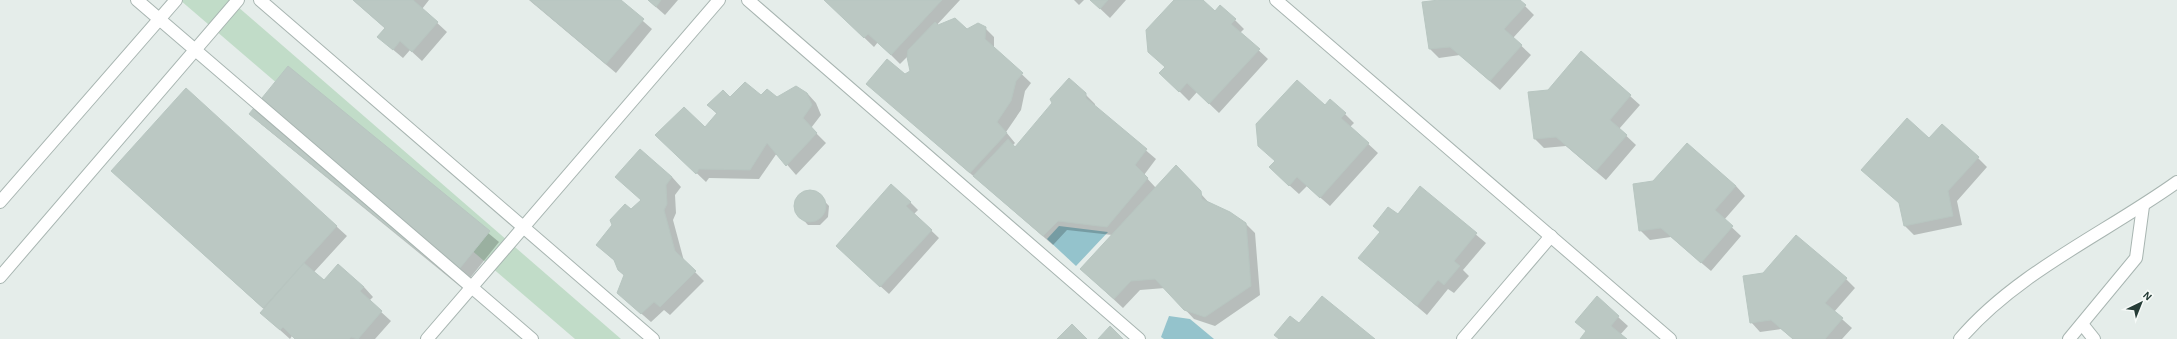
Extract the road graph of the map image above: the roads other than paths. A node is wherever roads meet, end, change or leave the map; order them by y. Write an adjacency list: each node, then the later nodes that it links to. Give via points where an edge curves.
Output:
1 (137, 0): 8 (street)
2 (176, 0): 8 (street)
3 (238, 0): 9 (street)
4 (260, 0): 13 (street)
5 (719, 0): 13 (street)
6 (748, 0): 21 (street)
7 (1276, 0): 14 (street)
8 (159, 19): 9 (street); 11 (street)
9 (195, 50): 15 (street); 16 (street)
10 (2177, 182): 12 (street)
11 (0, 202)
12 (2143, 206): 17 (street, via 2136,258); 24 (street, via 2030,276 1974,323)
13 (523, 227): 16 (street); 20 (street)
14 (1551, 236): 22 (street); 23 (street)
15 (0, 277)
16 (472, 287): 18 (street); 19 (street)
17 (2082, 324): 25 (street); 26 (street)
18 (427, 339)
19 (532, 339)
20 (653, 339)
21 (1139, 339)
22 (1463, 339)
23 (1670, 339)
24 (1960, 339)
25 (2070, 339)
26 (2094, 339)

